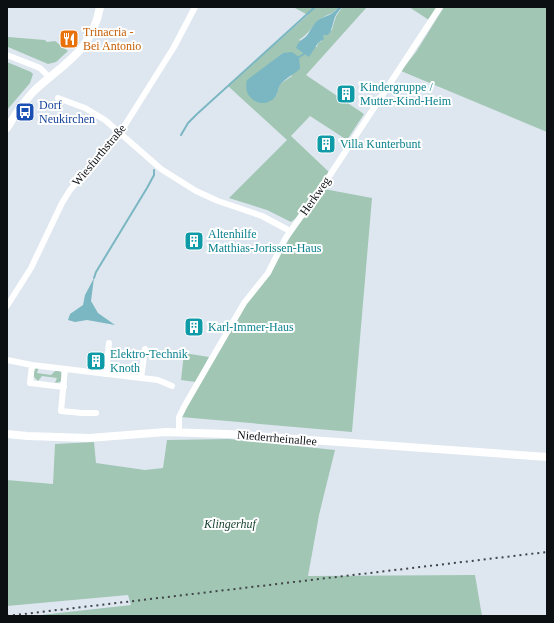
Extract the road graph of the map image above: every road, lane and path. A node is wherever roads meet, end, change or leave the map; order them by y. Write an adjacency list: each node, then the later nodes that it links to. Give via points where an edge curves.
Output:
1 (100, 7): 5 (main road, via 92,32 81,51)
2 (195, 7): 8 (street, Wiesfurthstraße, via 174,47)
3 (440, 7): 9 (street, Herkweg, via 330,175)
4 (7, 55): 5 (street, via 40,68)
5 (50, 78): 7 (main road, via 28,98)
6 (58, 98): 8 (street, via 85,108)
7 (7, 128)
8 (120, 133): 9 (street, via 154,164 196,191 262,216); 10 (street, Wiesfurthstraße, via 62,202 31,268)
9 (290, 231): 21 (street, Herkweg, via 268,273 244,303 185,405 180,416)
10 (7, 306)
11 (109, 343): 16 (street)
12 (145, 349): 17 (street)
13 (7, 360): 14 (street)
14 (32, 365): 15 (street); 19 (street, via 30,383)
15 (65, 369): 16 (street); 19 (street)
16 (106, 374): 17 (street)
17 (141, 378): 18 (street, via 158,380)
18 (172, 386)
19 (64, 387): 20 (street, via 61,411)
20 (96, 413)
21 (179, 432): 22 (main road, Niederrheinallee, via 89,438); 23 (main road, Niederrheinallee)
22 (7, 434)
23 (547, 457)

